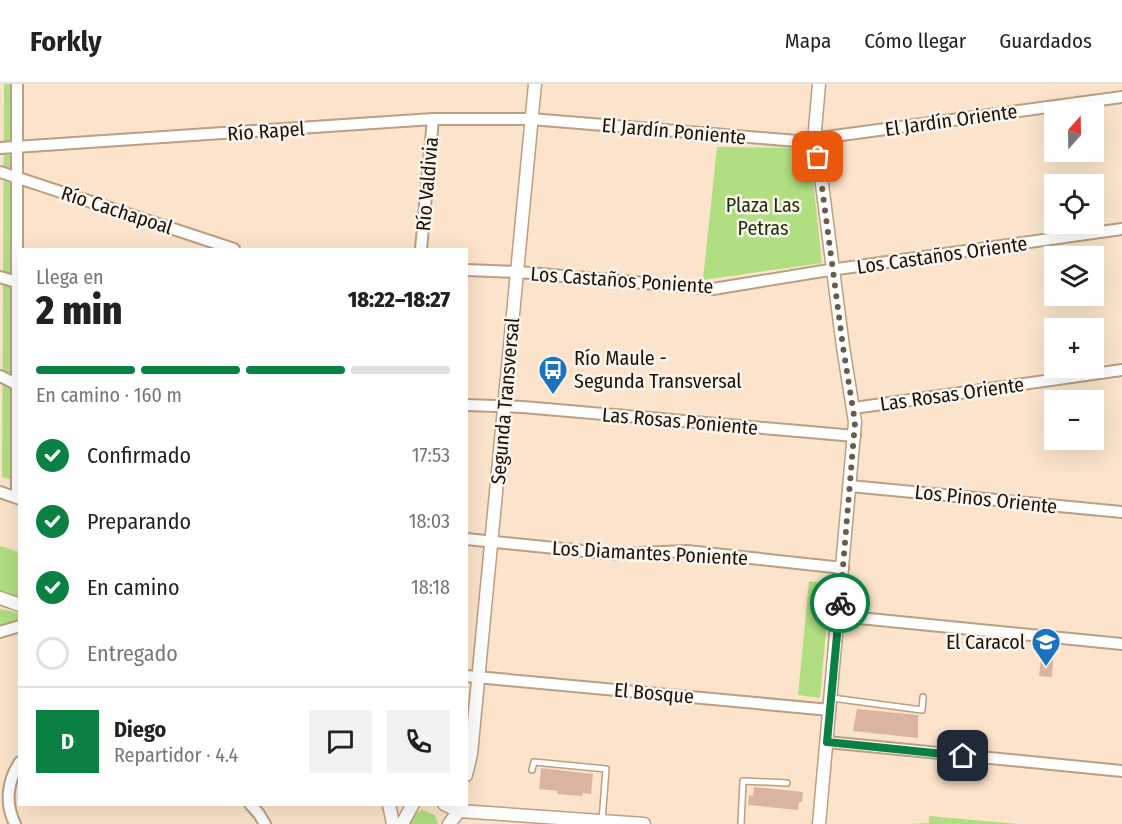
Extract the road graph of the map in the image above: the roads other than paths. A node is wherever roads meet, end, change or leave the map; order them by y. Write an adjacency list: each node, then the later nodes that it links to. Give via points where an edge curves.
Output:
1 (17, 84): 8 (street)
2 (534, 84): 6 (street, Segunda Transversal)
3 (819, 84): 7 (street)
4 (1122, 97): 7 (street, El Jardín Oriente)
5 (433, 119): 6 (street, Río Rapel); 8 (street, Río Rapel); 14 (street, Río Valdivia)
6 (531, 119): 7 (street, El Jardín Poniente, via 798,141); 17 (street, Segunda Transversal)
7 (816, 139): 16 (street)
8 (16, 147): 9 (street, Río Rapel); 11 (street)
9 (0, 148)
10 (0, 172): 11 (street, Río Cachapoal)
11 (17, 177): 13 (street, Río Cachapoal); 19 (street)
12 (1122, 230): 16 (street, Los Castaños Oriente)
13 (231, 248)
14 (421, 248)
15 (468, 270): 17 (street)
16 (833, 270): 17 (street, Los Castaños Poniente, via 713,289); 25 (street)
17 (518, 272): 24 (street, Segunda Transversal)
18 (0, 277): 19 (street)
19 (18, 283)
20 (1122, 370): 25 (street, Las Rosas Oriente)
21 (0, 376): 22 (street)
22 (18, 385)
23 (468, 405): 24 (street, Las Rosas Poniente)
24 (506, 406): 26 (street, Las Rosas Poniente); 32 (street, Segunda Transversal)
25 (854, 408): 26 (street)
26 (855, 436): 27 (street)
27 (850, 486): 30 (street, Los Pinos Oriente); 33 (street)
28 (0, 492): 29 (street)
29 (18, 498)
30 (1122, 512)
31 (468, 539): 32 (street, Los Diamantes Poniente)
32 (492, 542): 33 (street, Los Diamantes Poniente, via 614,554 687,551); 40 (street, Segunda Transversal)
33 (843, 568): 36 (street)
34 (0, 598): 35 (street)
35 (18, 604)
36 (839, 616): 39 (street); 42 (street)
37 (18, 627): 38 (street)
38 (0, 632)
39 (1122, 644)
40 (473, 677): 42 (street, El Bosque); 43 (street, Segunda Transversal)
41 (924, 697): 42 (lane, via 922,710)
42 (830, 704): 45 (street)
43 (474, 719): 44 (street); 47 (street, Segunda Transversal)
44 (468, 732)
45 (827, 742): 49 (street); 63 (street)
46 (18, 765): 56 (street, via 8,792)
47 (468, 767)
48 (532, 770): 55 (lane, via 534,762 606,769)
49 (1122, 771)
50 (787, 783): 62 (lane, via 743,781)
51 (252, 806): 57 (street)
52 (389, 806): 58 (street)
53 (412, 806): 59 (street)
54 (460, 807): 55 (street); 60 (street)
55 (603, 821): 61 (street)
56 (15, 824)
57 (265, 824)
58 (393, 824)
59 (402, 824)
60 (449, 824)
61 (644, 824)
62 (741, 824)
63 (819, 824)

